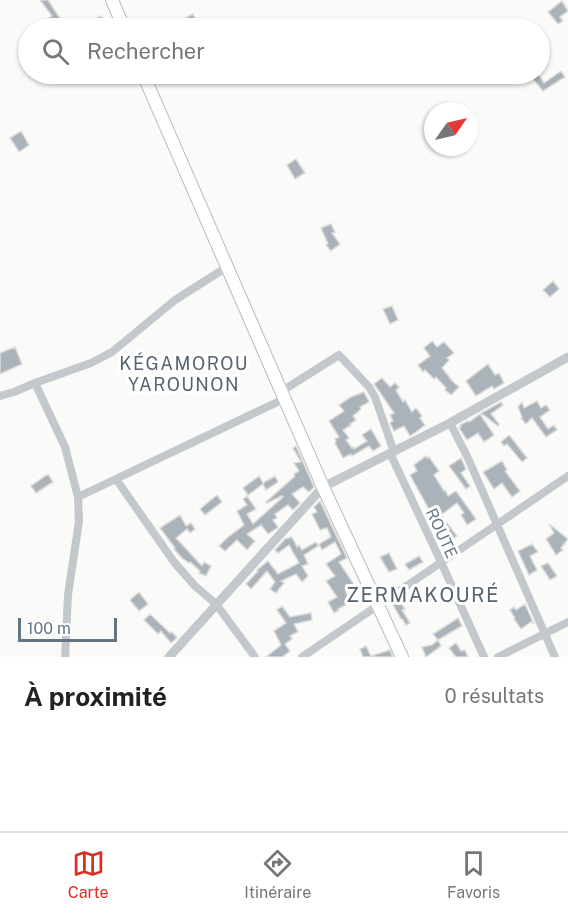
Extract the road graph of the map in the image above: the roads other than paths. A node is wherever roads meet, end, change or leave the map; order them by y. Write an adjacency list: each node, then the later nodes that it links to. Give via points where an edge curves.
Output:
1 (112, 0): 2 (main road)
2 (120, 18)
3 (147, 84): 4 (main road)
4 (227, 267): 6 (street, via 175,300 112,352); 7 (main road)
5 (565, 359): 9 (street)
6 (35, 383): 8 (street); 14 (street, via 65,447)
7 (284, 395): 10 (street, ROUTE, via 339,355 375,397); 12 (street); 13 (main road)
8 (0, 396)
9 (450, 423): 10 (street); 15 (street)
10 (392, 452): 13 (street); 16 (street, ROUTE)
11 (568, 476): 15 (street)
12 (116, 479): 14 (street); 17 (street, via 174,562)
13 (323, 486): 17 (street); 18 (main road)
14 (78, 497): 21 (street)
15 (497, 525): 16 (street); 20 (street)
16 (441, 562): 18 (street); 26 (street, ROUTE)
17 (216, 604): 22 (street); 23 (street)
18 (378, 606): 24 (street); 25 (main road)
19 (568, 622): 20 (street)
20 (544, 634): 27 (street); 28 (street)
21 (65, 657)
22 (169, 657)
23 (255, 657)
24 (302, 657)
25 (402, 657)
26 (484, 657)
27 (498, 657)
28 (555, 657)

